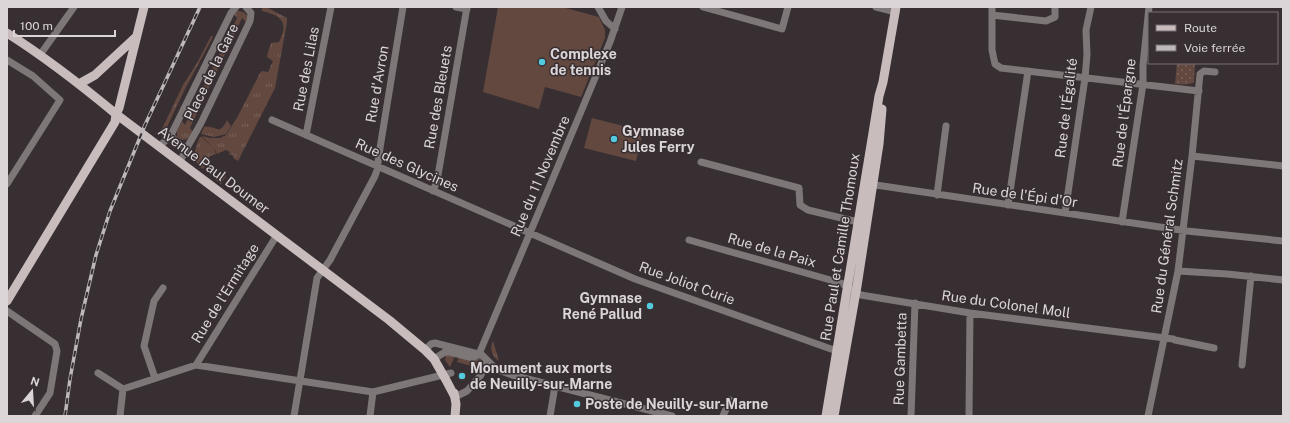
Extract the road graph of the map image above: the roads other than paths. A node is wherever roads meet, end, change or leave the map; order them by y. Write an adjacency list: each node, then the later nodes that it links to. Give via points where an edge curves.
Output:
1 (74, 7): 23 (street)
2 (144, 7): 22 (main road)
3 (236, 7): 36 (street, Place de la Gare)
4 (246, 7): 39 (street, Place de la Gare, via 252,13 250,21 196,134)
5 (331, 7): 37 (street, Rue des Lilas)
6 (403, 7): 43 (street, Rue d'Avron)
7 (456, 7): 16 (street)
8 (598, 7): 20 (street, via 606,21)
9 (622, 7): 20 (street, Rue du 11 Novembre)
10 (703, 7): 11 (street, via 782,29)
11 (788, 7)
12 (876, 7): 17 (street, Rue Paul et Camille Thomoux)
13 (992, 7): 18 (street)
14 (1056, 7): 18 (street, via 1055,17 1046,21)
15 (1091, 7): 28 (street, Rue de l'Égalité, via 1086,30)
16 (467, 8): 47 (street, Rue des Bleuets, via 437,181)
17 (897, 9): 46 (main road, Rue Paul et Camille Thomoux, via 879,96)
18 (992, 15): 25 (street, via 992,50 995,64 1000,68)
19 (1148, 17): 30 (street, Rue de l'Épargne)
20 (615, 29): 54 (street, Rue du 11 Novembre)
21 (7, 32): 23 (main road, Avenue Paul Doumer)
22 (136, 37): 27 (main road); 33 (main road)
23 (40, 56): 29 (main road, Avenue Paul Doumer)
24 (7, 60): 45 (street, via 33,76 60,100)
25 (1028, 71): 28 (street); 49 (street)
26 (1215, 72): 31 (street, Rue du Général Schmitz, via 1204,71 1200,74)
27 (95, 75): 29 (main road); 32 (main road)
28 (1086, 78): 30 (street); 50 (street, Rue de l'Égalité)
29 (78, 84): 32 (main road, Avenue Paul Doumer)
30 (1143, 84): 31 (street); 52 (street, Rue de l'Épargne)
31 (1199, 91): 40 (street, Rue du Général Schmitz)
32 (93, 95): 33 (main road, Avenue Paul Doumer)
33 (116, 114): 38 (main road, Avenue Paul Doumer); 64 (main road, via 105,128); 66 (main road, via 115,122)
34 (272, 120): 37 (street, Rue des Glycines)
35 (946, 126): 48 (street)
36 (171, 135): 38 (street, Place de la Gare); 39 (street, via 176,142)
37 (306, 135): 43 (street, Rue des Glycines)
38 (160, 146): 41 (main road, Avenue Paul Doumer)
39 (186, 148): 41 (street, Place de la Gare)
40 (1192, 156): 44 (street); 53 (street, Rue du Général Schmitz)
41 (180, 162): 55 (main road, Avenue Paul Doumer)
42 (701, 162): 51 (street, via 799,188 800,205 808,210)
43 (378, 166): 47 (street, Rue des Glycines); 58 (street, Rue d'Avron, via 330,260)
44 (1283, 166)
45 (7, 184)
46 (868, 184): 48 (street, Rue de l'Épi d'Or); 51 (main road, Rue Paul et Camille Thomoux); 65 (main road, Rue Paul et Camille Thomoux)
47 (433, 191): 54 (street, Rue des Glycines)
48 (937, 195): 49 (street, Rue de l'Épi d'Or)
49 (1008, 205): 50 (street, Rue de l'Épi d'Or)
50 (1065, 213): 52 (street, Rue de l'Épi d'Or)
51 (858, 222): 62 (main road, Rue Paul et Camille Thomoux)
52 (1122, 222): 53 (street, Rue de l'Épi d'Or)
53 (1183, 230): 57 (street, Rue de l'Épi d'Or); 59 (street, Rue du Général Schmitz)
54 (530, 233): 73 (street, Rue Joliot Curie, via 635,279); 74 (street, Rue du 11 Novembre)
55 (277, 235): 58 (main road, Avenue Paul Doumer); 77 (street, Rue de l'Ermitage)
56 (689, 240): 62 (street, Rue de la Paix, via 841,283)
57 (1283, 241)
58 (322, 270): 71 (main road, Avenue Paul Doumer, via 405,329); 82 (street, Rue d'Avron, via 317,278)
59 (1178, 271): 60 (street); 70 (street, Rue du Général Schmitz)
60 (1251, 276): 61 (street); 78 (street)
61 (1283, 280)
62 (847, 287): 65 (street, Rue du Colonel Moll); 73 (main road, Rue Paul et Camille Thomoux)
63 (163, 288): 81 (street, via 154,301 144,346)
64 (7, 291)
65 (856, 292): 67 (street, Rue du Colonel Moll); 73 (main road, Rue Paul et Camille Thomoux)
66 (7, 301)
67 (915, 304): 69 (street, Rue du Colonel Moll); 98 (street, Rue Gambetta)
68 (7, 311): 88 (street, via 56,344 50,393)
69 (970, 313): 70 (street, Rue du Colonel Moll); 99 (street)
70 (1164, 338): 72 (street, Rue du Colonel Moll); 100 (street, Rue du Général Schmitz)
71 (427, 348): 74 (street, via 435,343); 75 (main road, Avenue Paul Doumer)
72 (1214, 348)
73 (841, 351): 96 (main road, Rue Paul et Camille Thomoux); 97 (main road, Rue Paul et Camille Thomoux)
74 (479, 354): 75 (street, via 473,358 445,352); 76 (street)
75 (436, 358): 80 (main road, Avenue Paul Doumer, via 444,364)
76 (487, 360): 83 (street, via 500,371); 86 (street, via 481,375 467,391)
77 (196, 365): 81 (street); 82 (street)
78 (1242, 365)
79 (98, 373): 84 (street)
80 (448, 374): 85 (street); 86 (main road, Avenue Paul Doumer)
81 (155, 378): 84 (street)
82 (300, 381): 85 (street); 90 (street, Rue d'Avron)
83 (555, 386): 93 (street); 94 (street)
84 (123, 389): 89 (street)
85 (374, 392): 91 (street)
86 (455, 397): 92 (main road, Avenue Paul Doumer)
87 (730, 400): 95 (street)
88 (35, 416)
89 (120, 416)
90 (294, 416)
91 (370, 416)
92 (455, 416)
93 (550, 416)
94 (672, 416)
95 (723, 416)
96 (826, 416)
97 (834, 416)
98 (912, 416)
99 (969, 416)
100 (1148, 416)

